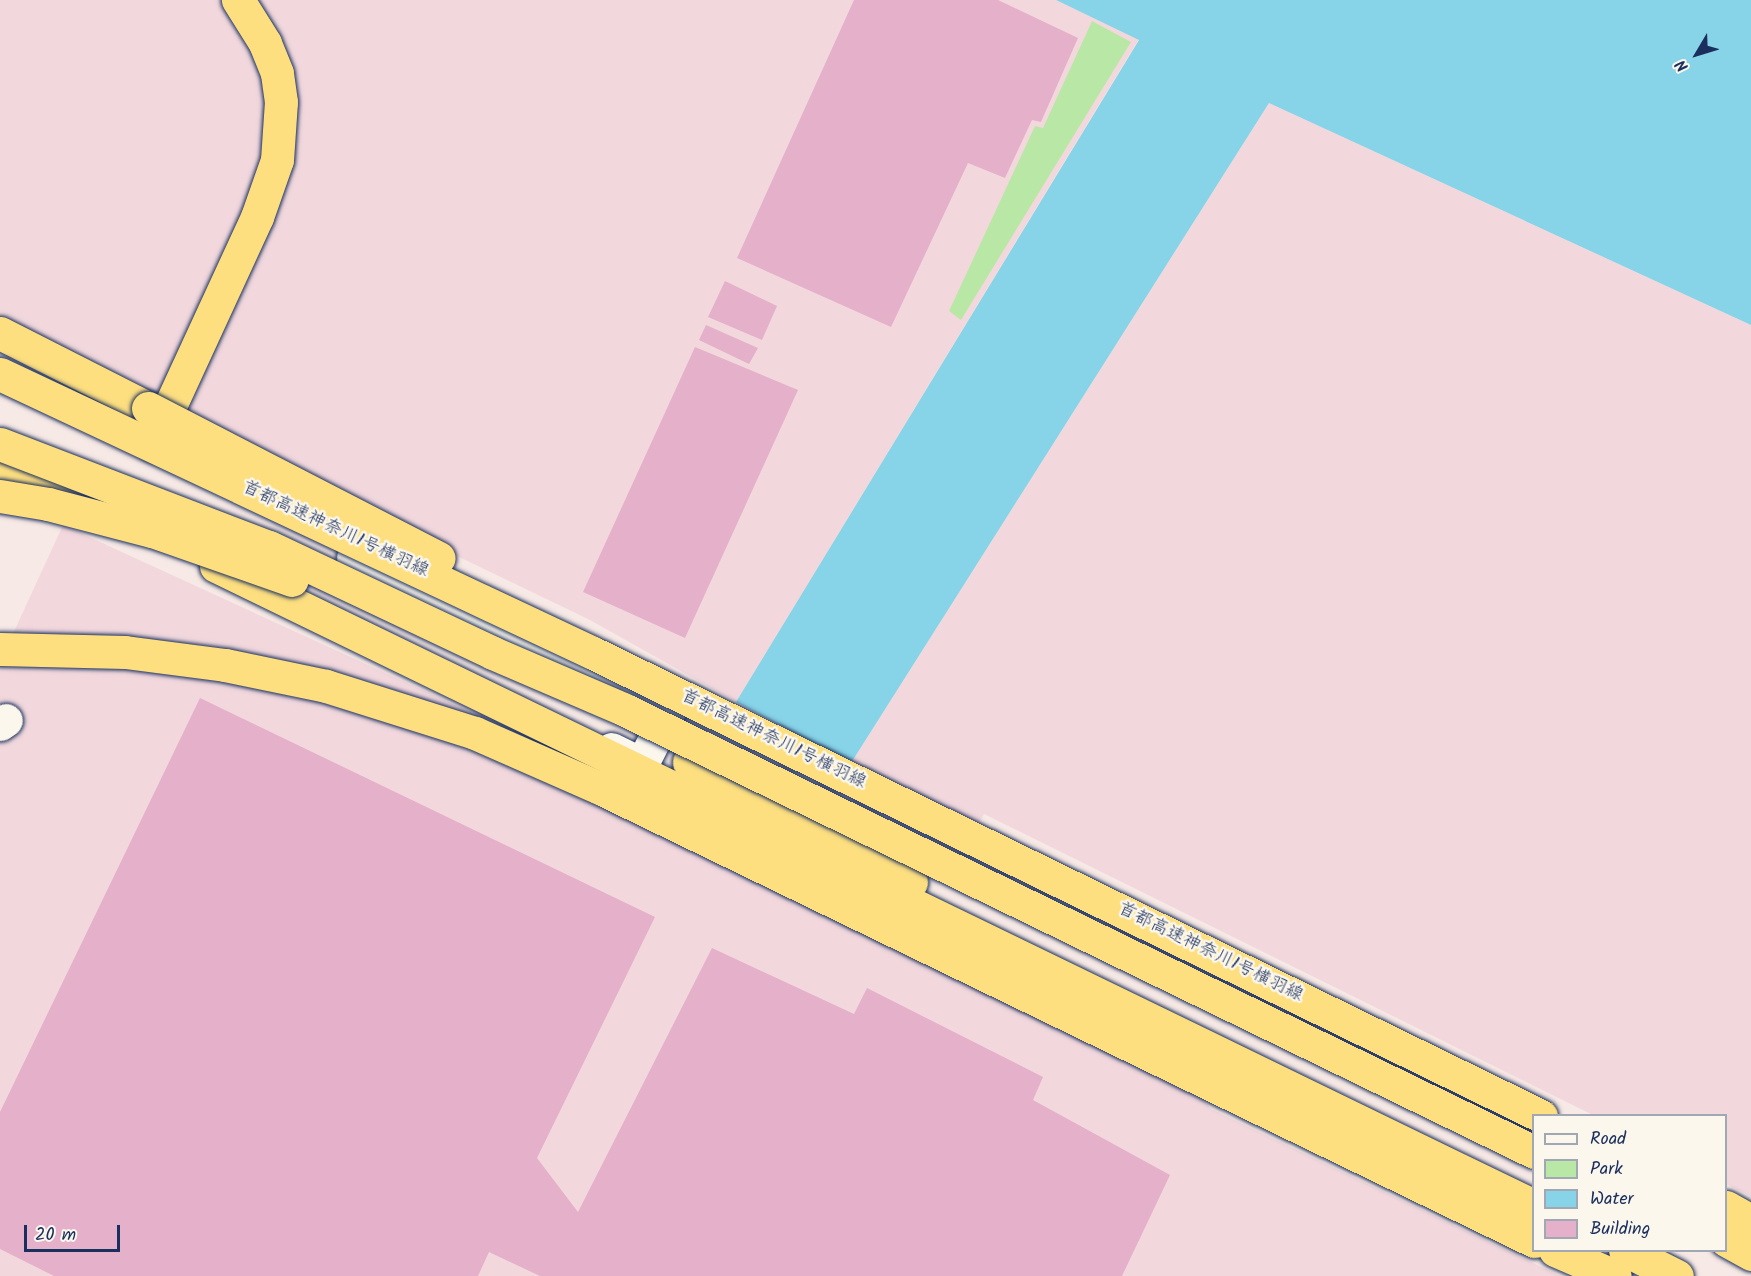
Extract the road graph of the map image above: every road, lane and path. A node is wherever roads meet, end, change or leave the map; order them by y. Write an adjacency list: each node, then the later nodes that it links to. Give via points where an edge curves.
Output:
1 (238, 0): 7 (highway, via 265,44 277,74 281,102 277,160 257,217)
2 (0, 333): 13 (highway, bridge, via 414,543)
3 (0, 374): 13 (highway, 首都高速神奈川1号横羽線, bridge)
4 (0, 436): 15 (highway, via 795,815)
5 (0, 444): 12 (highway, bridge, via 269,547)
6 (0, 452): 7 (lane, via 642,764 669,710)
7 (146, 458)
8 (0, 465): 15 (highway, bridge, via 307,609)
9 (0, 496): 12 (highway, bridge, via 77,510 152,531)
10 (0, 631): 14 (highway)
11 (0, 649): 14 (highway)
12 (493, 653): 17 (highway, bridge, via 706,748)
13 (593, 653): 16 (highway, 首都高速神奈川1号横羽線, bridge)
14 (173, 657): 21 (highway, via 336,689 418,713 544,762)
15 (1077, 983): 18 (highway)
16 (1538, 1114)
17 (1532, 1152)
18 (1532, 1206)
19 (1727, 1208): 20 (highway)
20 (1751, 1221)
21 (1532, 1241)
22 (1727, 1241): 25 (highway)
23 (1557, 1252): 26 (highway)
24 (1627, 1252): 27 (highway)
25 (1751, 1254)
26 (1615, 1276)
27 (1677, 1276)

